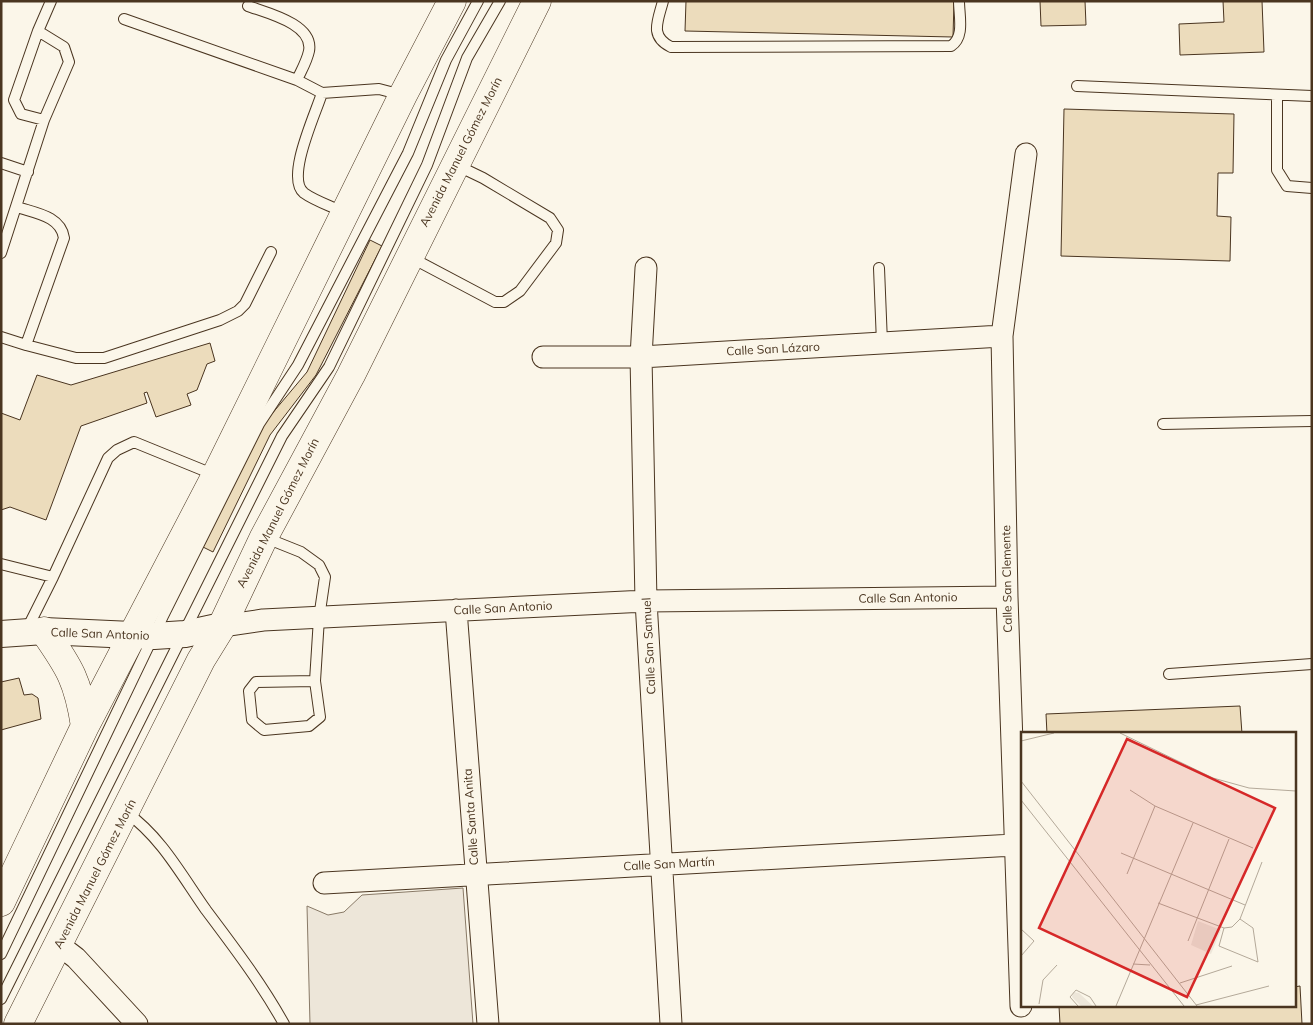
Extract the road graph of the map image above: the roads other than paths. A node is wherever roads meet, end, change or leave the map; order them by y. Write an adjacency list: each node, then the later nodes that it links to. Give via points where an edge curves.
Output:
1 (51, 1): 10 (lane)
2 (452, 1): 14 (main road)
3 (478, 1): 49 (lane, via 446,60 408,153 298,365 259,424)
4 (500, 1): 48 (lane, via 467,58 427,164 329,367 282,436)
5 (537, 1): 20 (main road, Avenida Manuel Gómez Morín)
6 (663, 1): 7 (lane, via 656,30 661,42 671,48 681,48 951,46 960,36)
7 (959, 1)
8 (248, 6): 11 (lane, via 299,26 305,34 309,50)
9 (124, 19): 11 (lane)
10 (38, 31): 17 (lane, via 64,48 69,62); 17 (lane, via 14,100 21,114)
11 (297, 80): 13 (lane)
12 (1077, 86): 15 (lane)
13 (322, 93): 14 (lane, via 379,89); 24 (lane, via 297,167 296,181 303,192)
14 (403, 95): 24 (main road)
15 (1277, 95): 16 (lane); 22 (lane, via 1277,170 1287,186)
16 (1312, 96)
17 (44, 120): 21 (lane)
18 (1026, 154): 30 (street, Calle San Clemente)
19 (1, 163): 21 (lane)
20 (454, 164): 27 (main road, Avenida Manuel Gómez Morín); 27 (lane, via 550,218 558,230 556,244 520,291 504,302 495,302)
21 (28, 172): 23 (lane)
22 (1312, 188)
23 (17, 207): 26 (lane); 33 (lane, via 56,221 64,238)
24 (345, 213): 38 (main road)
25 (271, 252): 33 (lane, via 245,304 225,318 104,358 76,358)
26 (1, 253)
27 (409, 257): 39 (main road, Avenida Manuel Gómez Morín, via 351,375)
28 (646, 268): 35 (street, Calle San Samuel)
29 (879, 268): 32 (lane)
30 (1002, 336): 32 (street, Calle San Lázaro); 42 (street, Calle San Clemente)
31 (1, 337): 33 (lane)
32 (882, 343): 35 (street, Calle San Lázaro)
33 (26, 345)
34 (543, 357): 35 (street, Calle San Lázaro)
35 (641, 357): 43 (street, Calle San Samuel)
36 (1312, 421): 37 (lane)
37 (1163, 424)
38 (216, 475): 41 (lane, via 134,442 116,450 108,458); 49 (main road)
39 (264, 537): 45 (lane, via 301,552 318,565 325,577); 46 (main road, Avenida Manuel Gómez Morín)
40 (1, 564): 41 (lane)
41 (53, 577): 47 (lane)
42 (1007, 597): 43 (street, Calle San Antonio); 55 (street, Calle San Clemente)
43 (646, 601): 44 (street, Calle San Antonio); 56 (street, Calle San Samuel)
44 (456, 610): 45 (street, Calle San Antonio); 57 (street, Calle Santa Anita)
45 (318, 618): 46 (street, Calle San Antonio, via 263,620); 52 (lane)
46 (222, 626): 48 (street, Calle San Antonio); 54 (main road, Avenida Manuel Gómez Morín, via 201,660)
47 (23, 633): 49 (street, Calle San Antonio); 53 (main road, via 74,675)
48 (185, 634): 49 (street, Calle San Antonio); 62 (lane)
49 (143, 636): 53 (main road); 61 (lane)
50 (1312, 664): 51 (lane)
51 (1169, 674)
52 (315, 681): 52 (lane, via 256,682 248,691 252,720 264,730 314,724 320,717)
53 (85, 726): 59 (main road)
54 (126, 812): 60 (main road, Avenida Manuel Gómez Morín); 66 (lane, via 144,826 162,847)
55 (1014, 845): 56 (street, Calle San Martín); 63 (street, Calle San Clemente)
56 (660, 865): 57 (street, Calle San Martín); 68 (street, Calle San Samuel)
57 (475, 875): 58 (street, Calle San Martín); 67 (street, Calle Santa Anita)
58 (324, 883)
59 (1, 902)
60 (59, 945): 64 (main road, Avenida Manuel Gómez Morín); 65 (street, via 76,958)
61 (1, 954)
62 (1, 999)
63 (1021, 1006)
64 (18, 1024)
65 (137, 1024)
66 (284, 1024)
67 (488, 1024)
68 (671, 1024)

